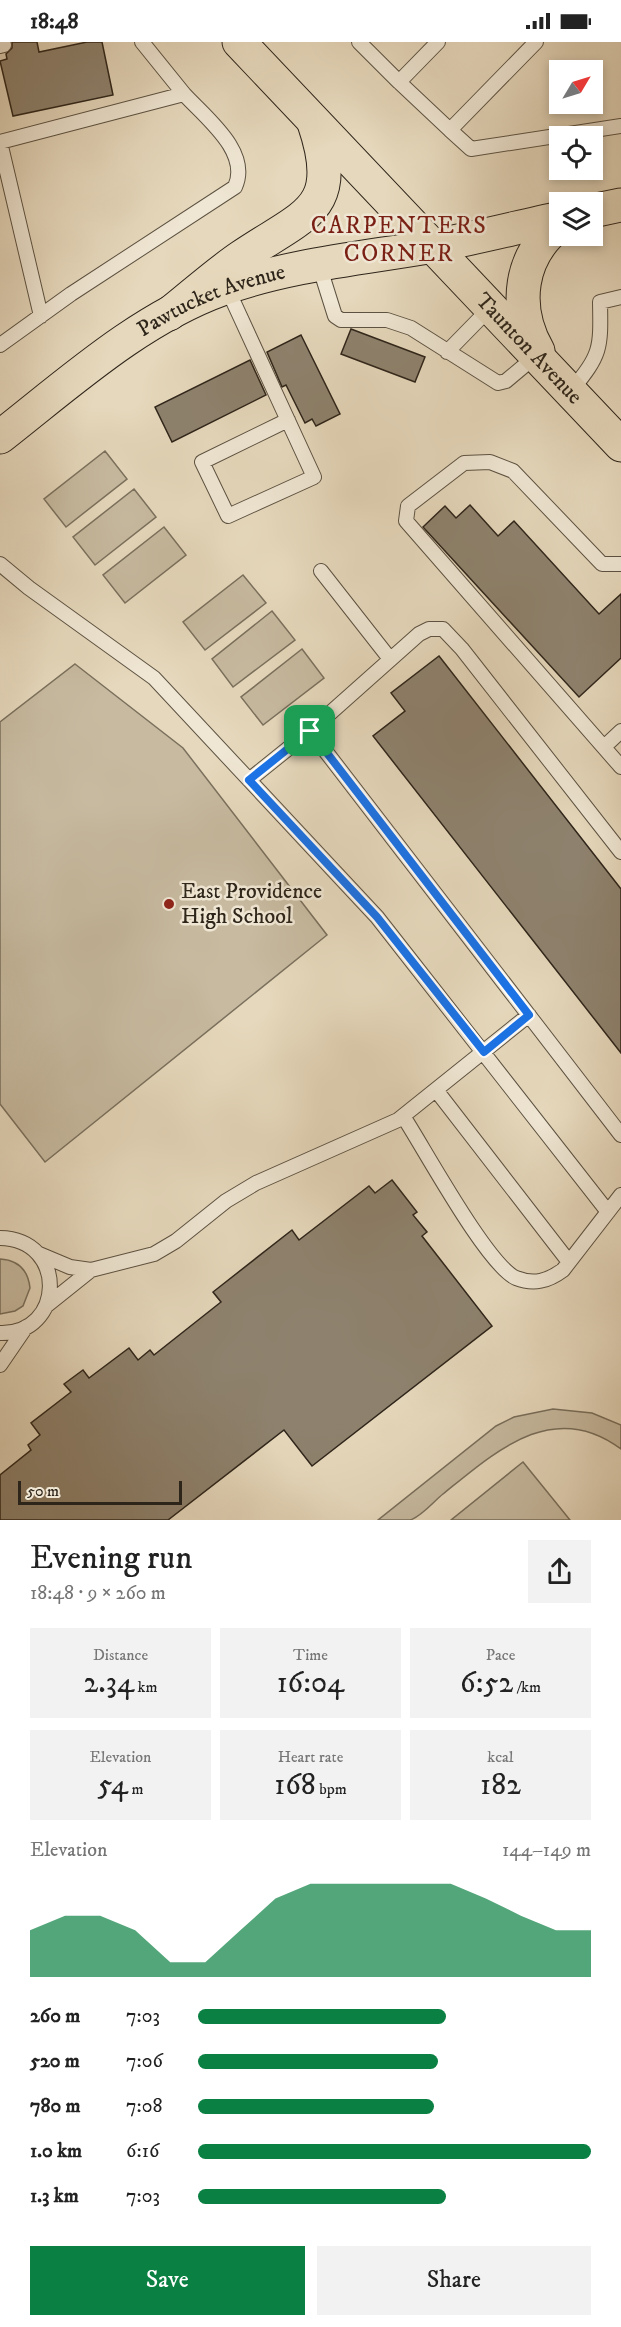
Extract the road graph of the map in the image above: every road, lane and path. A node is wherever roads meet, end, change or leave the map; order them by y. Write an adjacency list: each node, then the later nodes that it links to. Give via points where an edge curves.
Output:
1 (142, 42): 7 (lane)
2 (239, 42): 8 (main road, Taunton Avenue)
3 (359, 42): 6 (lane)
4 (438, 42): 6 (lane)
5 (536, 42): 10 (lane)
6 (399, 82): 10 (lane)
7 (184, 94): 11 (lane); 22 (lane, via 235,154 240,171 234,187)
8 (313, 119): 16 (main road, Taunton Avenue); 21 (main road, via 325,167 315,207 240,257)
9 (621, 126): 10 (lane, via 471,150)
10 (450, 130)
11 (0, 142): 22 (lane)
12 (621, 205): 13 (main road)
13 (603, 209)
14 (549, 220): 16 (main road, Pawtucket Avenue)
15 (549, 236): 25 (main road, via 532,254 526,267 522,297 532,340)
16 (433, 246): 17 (main road, Pawtucket Avenue); 20 (main road, Taunton Avenue)
17 (319, 265): 18 (main road, Pawtucket Avenue); 24 (lane, via 335,316 341,320 387,320 411,328)
18 (227, 288): 21 (main road, Pawtucket Avenue); 27 (lane)
19 (621, 297): 26 (lane, via 600,302 600,348)
20 (491, 308): 24 (lane); 25 (main road, Taunton Avenue)
21 (169, 314): 28 (main road, Pawtucket Avenue, via 109,353)
22 (41, 316): 23 (lane)
23 (0, 345)
24 (447, 352): 25 (lane, via 498,383)
25 (542, 360): 26 (main road, Taunton Avenue)
26 (570, 391): 29 (main road, Taunton Avenue)
27 (288, 420): 27 (lane, via 314,477 228,516 202,462)
28 (0, 437)
29 (621, 445)
30 (0, 564): 38 (lane, via 154,678)
31 (621, 564): 36 (lane, via 602,564 513,471 490,462 464,464 408,506 406,521 423,542)
32 (321, 571): 33 (lane)
33 (390, 659): 34 (lane); 39 (lane, via 419,634 443,629)
34 (310, 731): 38 (lane); 40 (lane)
35 (621, 731): 36 (lane)
36 (604, 747): 37 (lane)
37 (621, 767)
38 (249, 780): 41 (lane, via 377,917)
39 (621, 852)
40 (529, 1015): 41 (lane); 44 (lane)
41 (484, 1052): 42 (lane); 46 (lane)
42 (436, 1090): 43 (lane); 49 (lane)
43 (404, 1116): 49 (lane, via 492,1259 515,1277 537,1282 552,1279); 50 (lane, via 256,1183 226,1200 154,1254)
44 (621, 1135)
45 (621, 1195): 46 (lane)
46 (608, 1212): 49 (lane)
47 (0, 1238): 48 (lane, via 12,1238)
48 (39, 1254): 50 (lane, via 70,1267); 51 (lane, via 51,1283)
49 (568, 1262)
50 (91, 1270): 51 (lane)
51 (45, 1306): 52 (lane)
52 (26, 1327): 53 (lane); 54 (lane)
53 (0, 1333)
54 (0, 1365)

